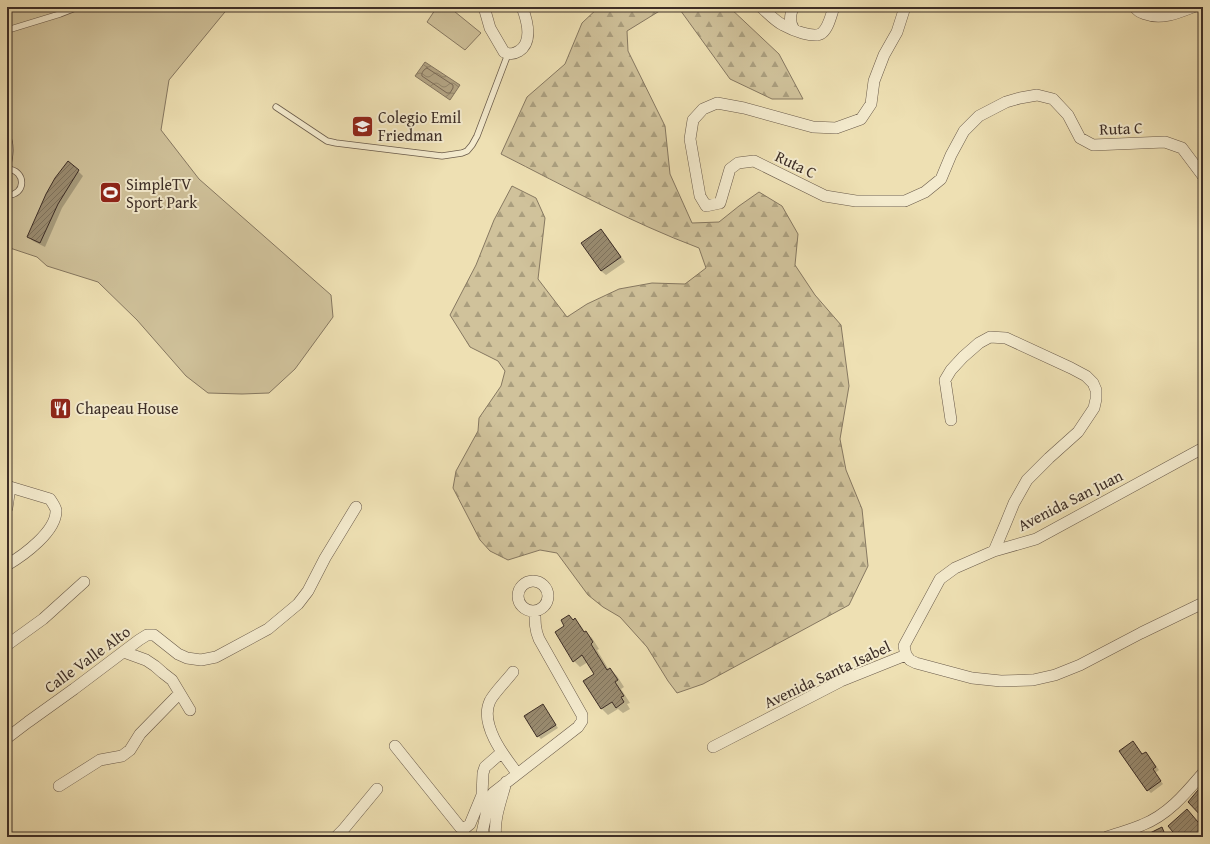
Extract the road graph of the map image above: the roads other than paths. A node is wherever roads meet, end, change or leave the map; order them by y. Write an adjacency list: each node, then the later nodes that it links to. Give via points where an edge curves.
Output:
1 (78, 7): 11 (lane)
2 (484, 7): 12 (street, via 490,28 504,52)
3 (522, 7): 12 (street, via 528,30 527,41 523,48 514,54)
4 (762, 7): 10 (street, via 783,25)
5 (793, 7): 10 (street, via 791,23)
6 (834, 7): 10 (street, via 828,24 818,35)
7 (906, 7): 16 (street, Ruta C, via 874,81 871,104 861,119 836,128 813,128 717,103 703,109 693,120 690,139 700,196 706,206 720,203 730,169 738,162 754,161 825,196 856,202 905,201 925,192 941,180 964,131 979,116 1006,102 1037,95 1053,99 1068,115 1080,138 1093,145 1165,142 1182,148)
8 (1135, 7): 9 (street, via 1151,16 1161,17)
9 (1193, 7)
10 (794, 30)
11 (7, 32)
12 (508, 54): 13 (lane, via 477,136 472,145 462,153 442,156 327,141)
13 (276, 107)
14 (7, 135): 15 (lane, via 10,142 10,157)
15 (7, 169): 17 (lane, via 16,171 22,183 18,191)
16 (1203, 176)
17 (7, 196)
18 (951, 420): 23 (street, via 945,380 963,357 979,343 990,338 1006,338 1071,368 1086,376 1096,390 1094,408 1078,432 1027,480 1014,502)
19 (1203, 448): 23 (street, Avenida San Juan, via 1036,539)
20 (9, 488): 22 (street); 24 (street, via 50,499 56,508 54,521 44,536)
21 (356, 507): 29 (street, Calle Valle Alto, via 302,600 268,629 216,657 201,660 178,654 154,636 147,635)
22 (7, 508)
23 (994, 551): 30 (street, Avenida San Juan, via 956,568 940,579 904,646)
24 (7, 565)
25 (84, 582): 28 (street, via 43,619)
26 (1203, 603): 30 (street, Avenida Santa Isabel, via 1141,632 1080,665 1033,680 1001,681 972,678 916,663)
27 (534, 612): 38 (street, via 538,639 582,715 582,721)
28 (7, 645)
29 (124, 652): 32 (street, via 155,666 172,680); 34 (street, Calle Valle Alto)
30 (906, 656): 36 (street, Avenida Santa Isabel, via 841,681)
31 (513, 672): 37 (street, via 490,701 486,715 488,726)
32 (179, 694): 33 (street); 41 (street, via 140,734 130,750 122,756 100,760)
33 (190, 710)
34 (7, 738)
35 (395, 746): 37 (street, via 460,826 465,828 470,824 482,794 485,767)
36 (713, 747)
37 (501, 753): 38 (street)
38 (517, 773): 40 (street)
39 (1203, 773): 46 (street, via 1182,798 1159,816 1143,825)
40 (506, 782): 43 (street, via 493,793); 44 (street, via 497,814)
41 (59, 786)
42 (377, 789): 45 (street)
43 (482, 835): 44 (street)
44 (495, 835)
45 (336, 837)
46 (1107, 837)

